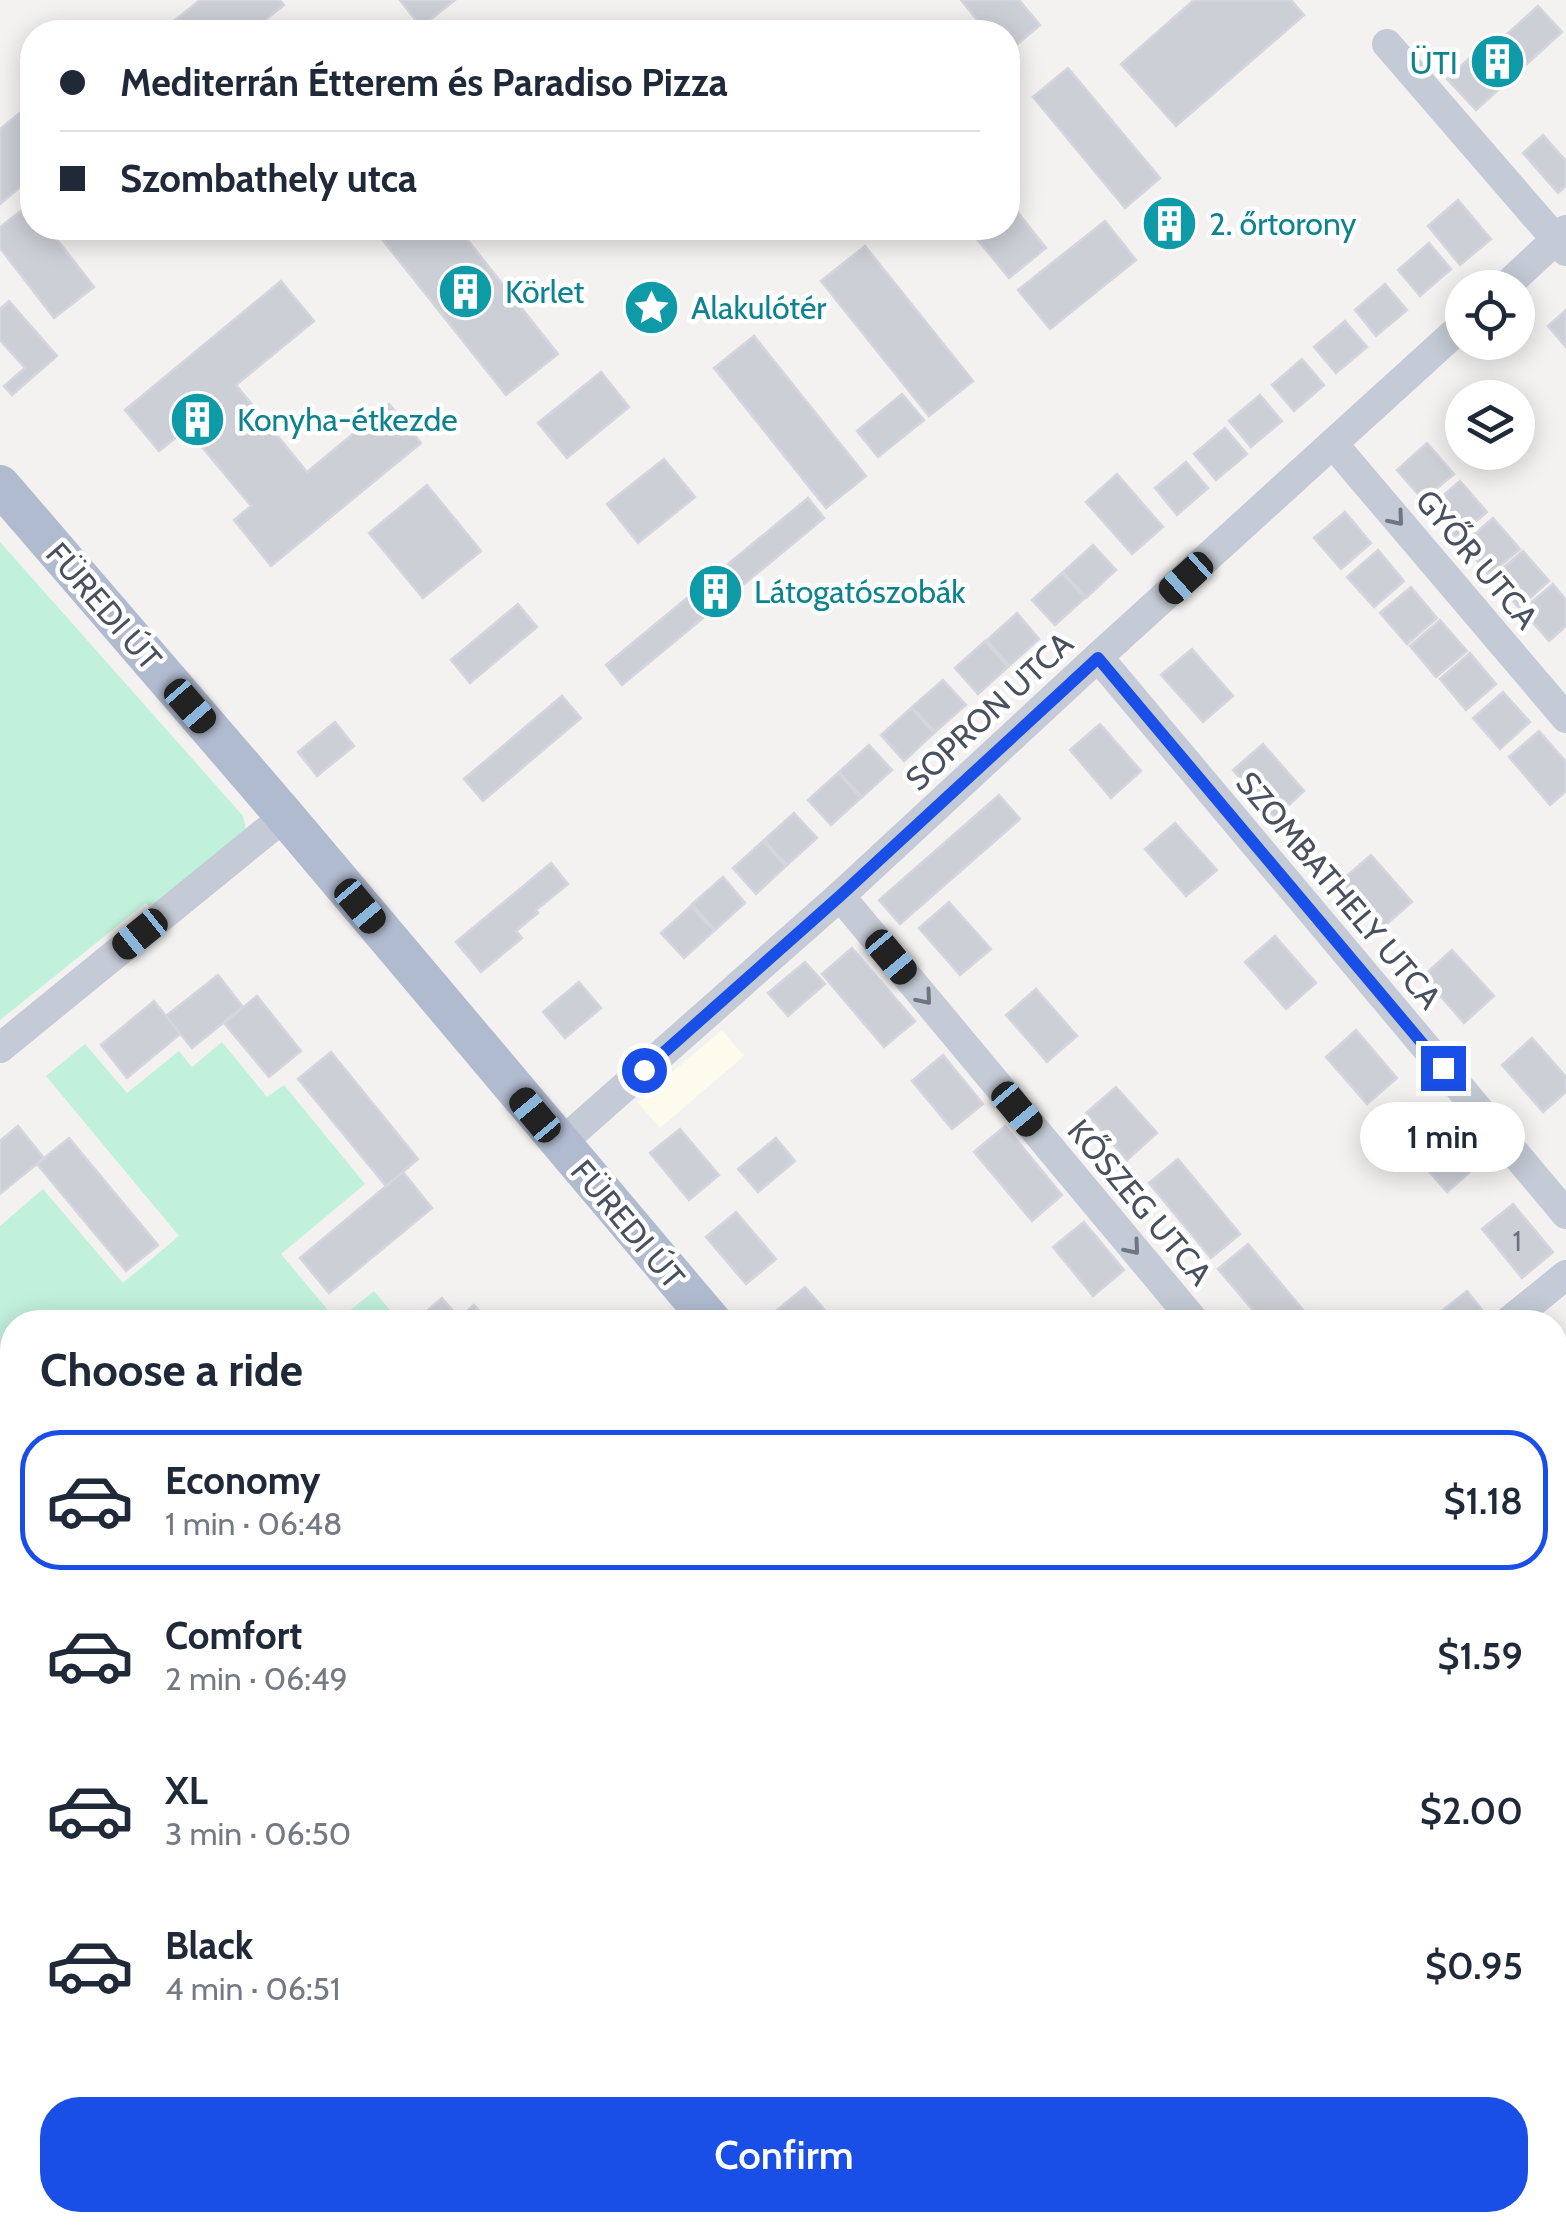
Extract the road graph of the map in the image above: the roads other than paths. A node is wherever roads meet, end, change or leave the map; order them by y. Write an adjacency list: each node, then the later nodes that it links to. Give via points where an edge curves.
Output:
1 (1387, 44): 2 (street)
2 (1563, 240): 3 (street)
3 (1526, 270)
4 (1445, 342): 5 (street, SOPRON UTCA)
5 (1334, 445): 7 (street, SOPRON UTCA); 8 (street, GYŐR UTCA, one-way to 8)
6 (0, 485): 9 (main road, FÜREDI ÚT)
7 (1098, 658): 10 (street, SOPRON UTCA); 13 (street, SZOMBATHELY UTCA)
8 (1566, 718)
9 (285, 816): 11 (street); 12 (main road, FÜREDI ÚT)
10 (840, 896): 12 (street, SOPRON UTCA); 16 (street, KŐSZEG UTCA, one-way to 16)
11 (0, 1048)
12 (560, 1144): 15 (main road, FÜREDI ÚT)
13 (1566, 1214)
14 (1566, 1275): 17 (street)
15 (702, 1310)
16 (1184, 1310)
17 (1523, 1310)

